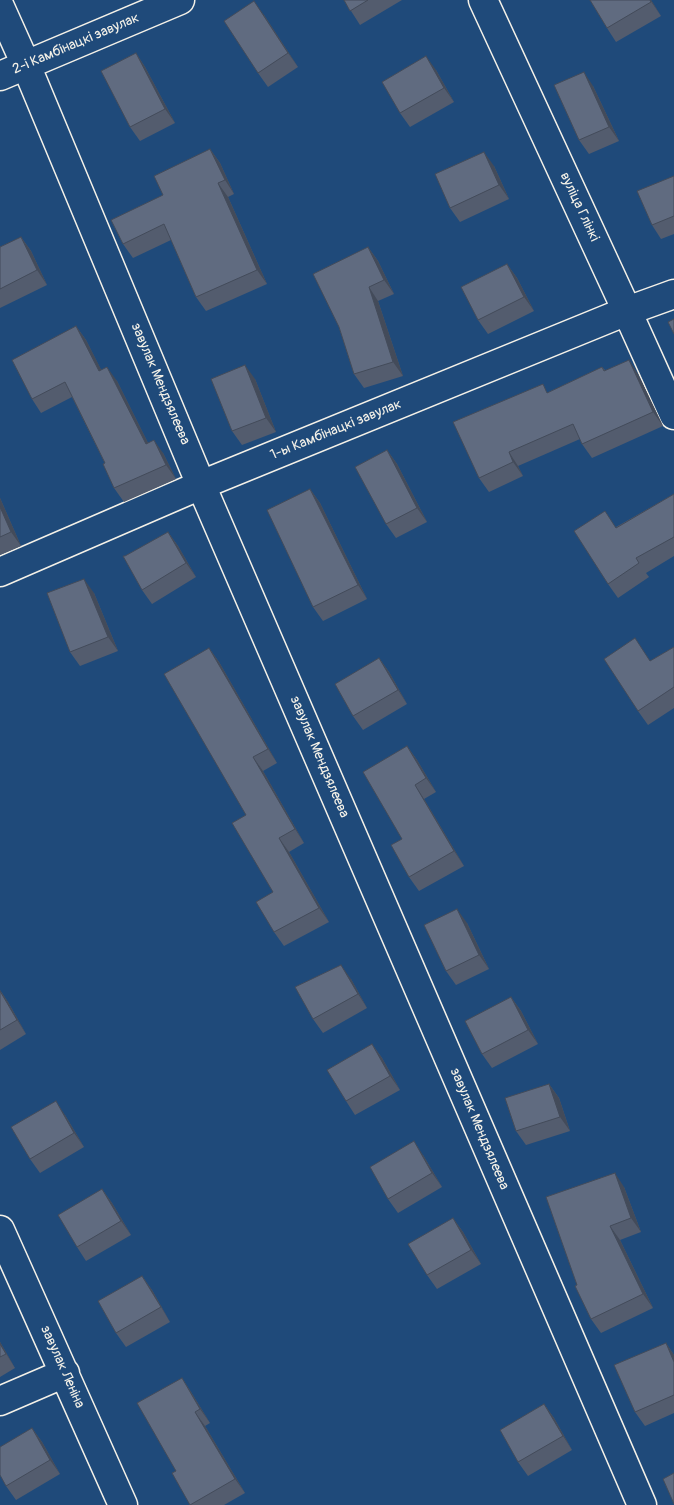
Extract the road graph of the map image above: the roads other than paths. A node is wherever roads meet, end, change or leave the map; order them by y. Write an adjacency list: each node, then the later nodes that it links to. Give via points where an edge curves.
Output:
1 (180, 0): 4 (street, 2-і Камбінацкі завулак)
2 (483, 0): 7 (street, вуліца Глінкі)
3 (0, 7): 4 (street, завулак Мендзялеева)
4 (26, 65): 5 (street, 2-і Камбінацкі завулак); 9 (street, завулак Мендзялеева)
5 (0, 76)
6 (674, 294): 7 (street, 1-ы Камбінацкі завулак)
7 (627, 311): 8 (street, вуліца Глінкі); 9 (street, 1-ы Камбінацкі завулак)
8 (674, 415)
9 (202, 485): 10 (street, 1-ы Камбінацкі завулак); 15 (street, завулак Мендзялеева)
10 (0, 572)
11 (0, 1230): 12 (street, завулак Леніна)
12 (65, 1373): 13 (street); 14 (street, завулак Леніна)
13 (0, 1402)
14 (123, 1505)
15 (642, 1505)

